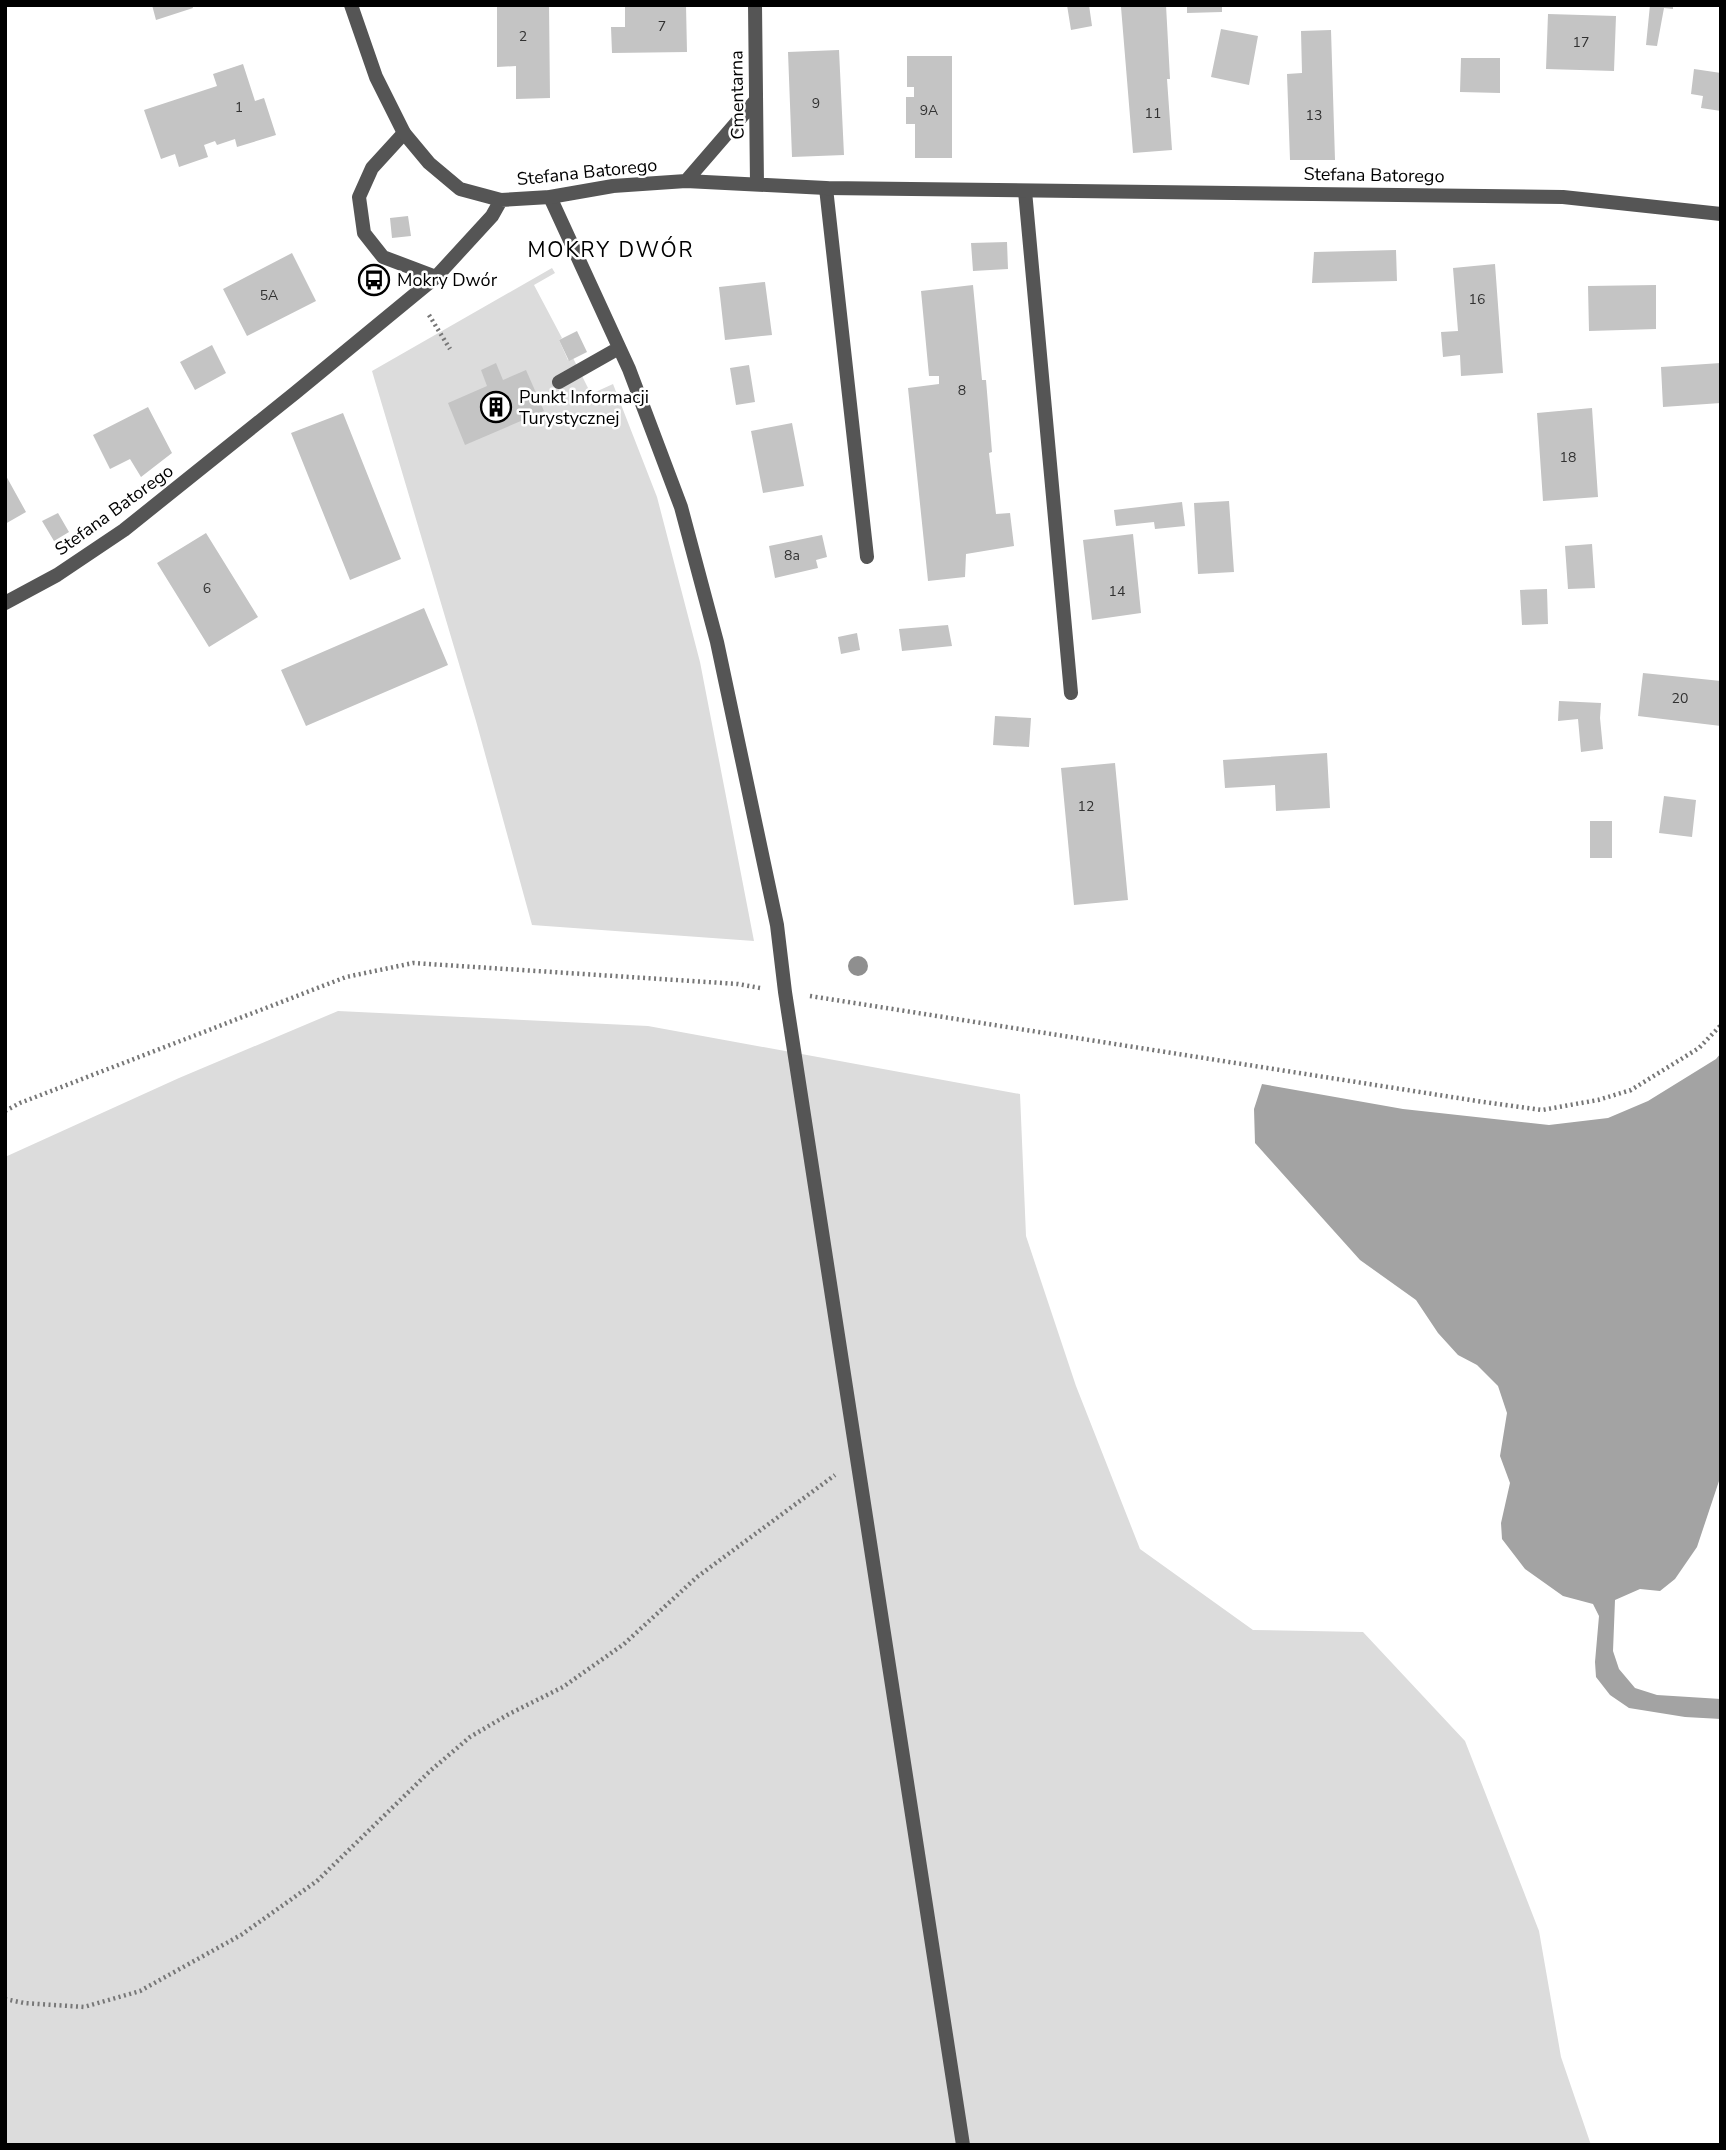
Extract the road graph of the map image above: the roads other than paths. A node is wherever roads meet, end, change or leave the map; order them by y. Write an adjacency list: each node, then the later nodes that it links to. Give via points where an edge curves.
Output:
1 (351, 5): 4 (street, via 376,77)
2 (755, 5): 3 (street, Cmentarna)
3 (756, 100): 5 (street); 6 (street, Cmentarna)
4 (404, 133): 10 (street, via 429,163 460,189); 12 (street, via 372,168 359,197 364,233 383,257)
5 (686, 181): 6 (street, Stefana Batorego); 9 (street, Stefana Batorego, via 612,186)
6 (757, 184): 7 (street, Stefana Batorego)
7 (826, 188): 8 (street, Stefana Batorego); 15 (street)
8 (1026, 191): 11 (street, Stefana Batorego, via 1563,197); 17 (street)
9 (550, 197): 10 (street, Stefana Batorego); 13 (street)
10 (501, 200): 12 (street, Stefana Batorego, via 492,216)
11 (1721, 214)
12 (436, 276): 16 (street, Stefana Batorego, via 124,530)
13 (619, 348): 14 (street); 18 (street, via 681,507 717,642 778,925)
14 (559, 382)
15 (867, 557)
16 (5, 603)
17 (1071, 692)
18 (963, 2145)

